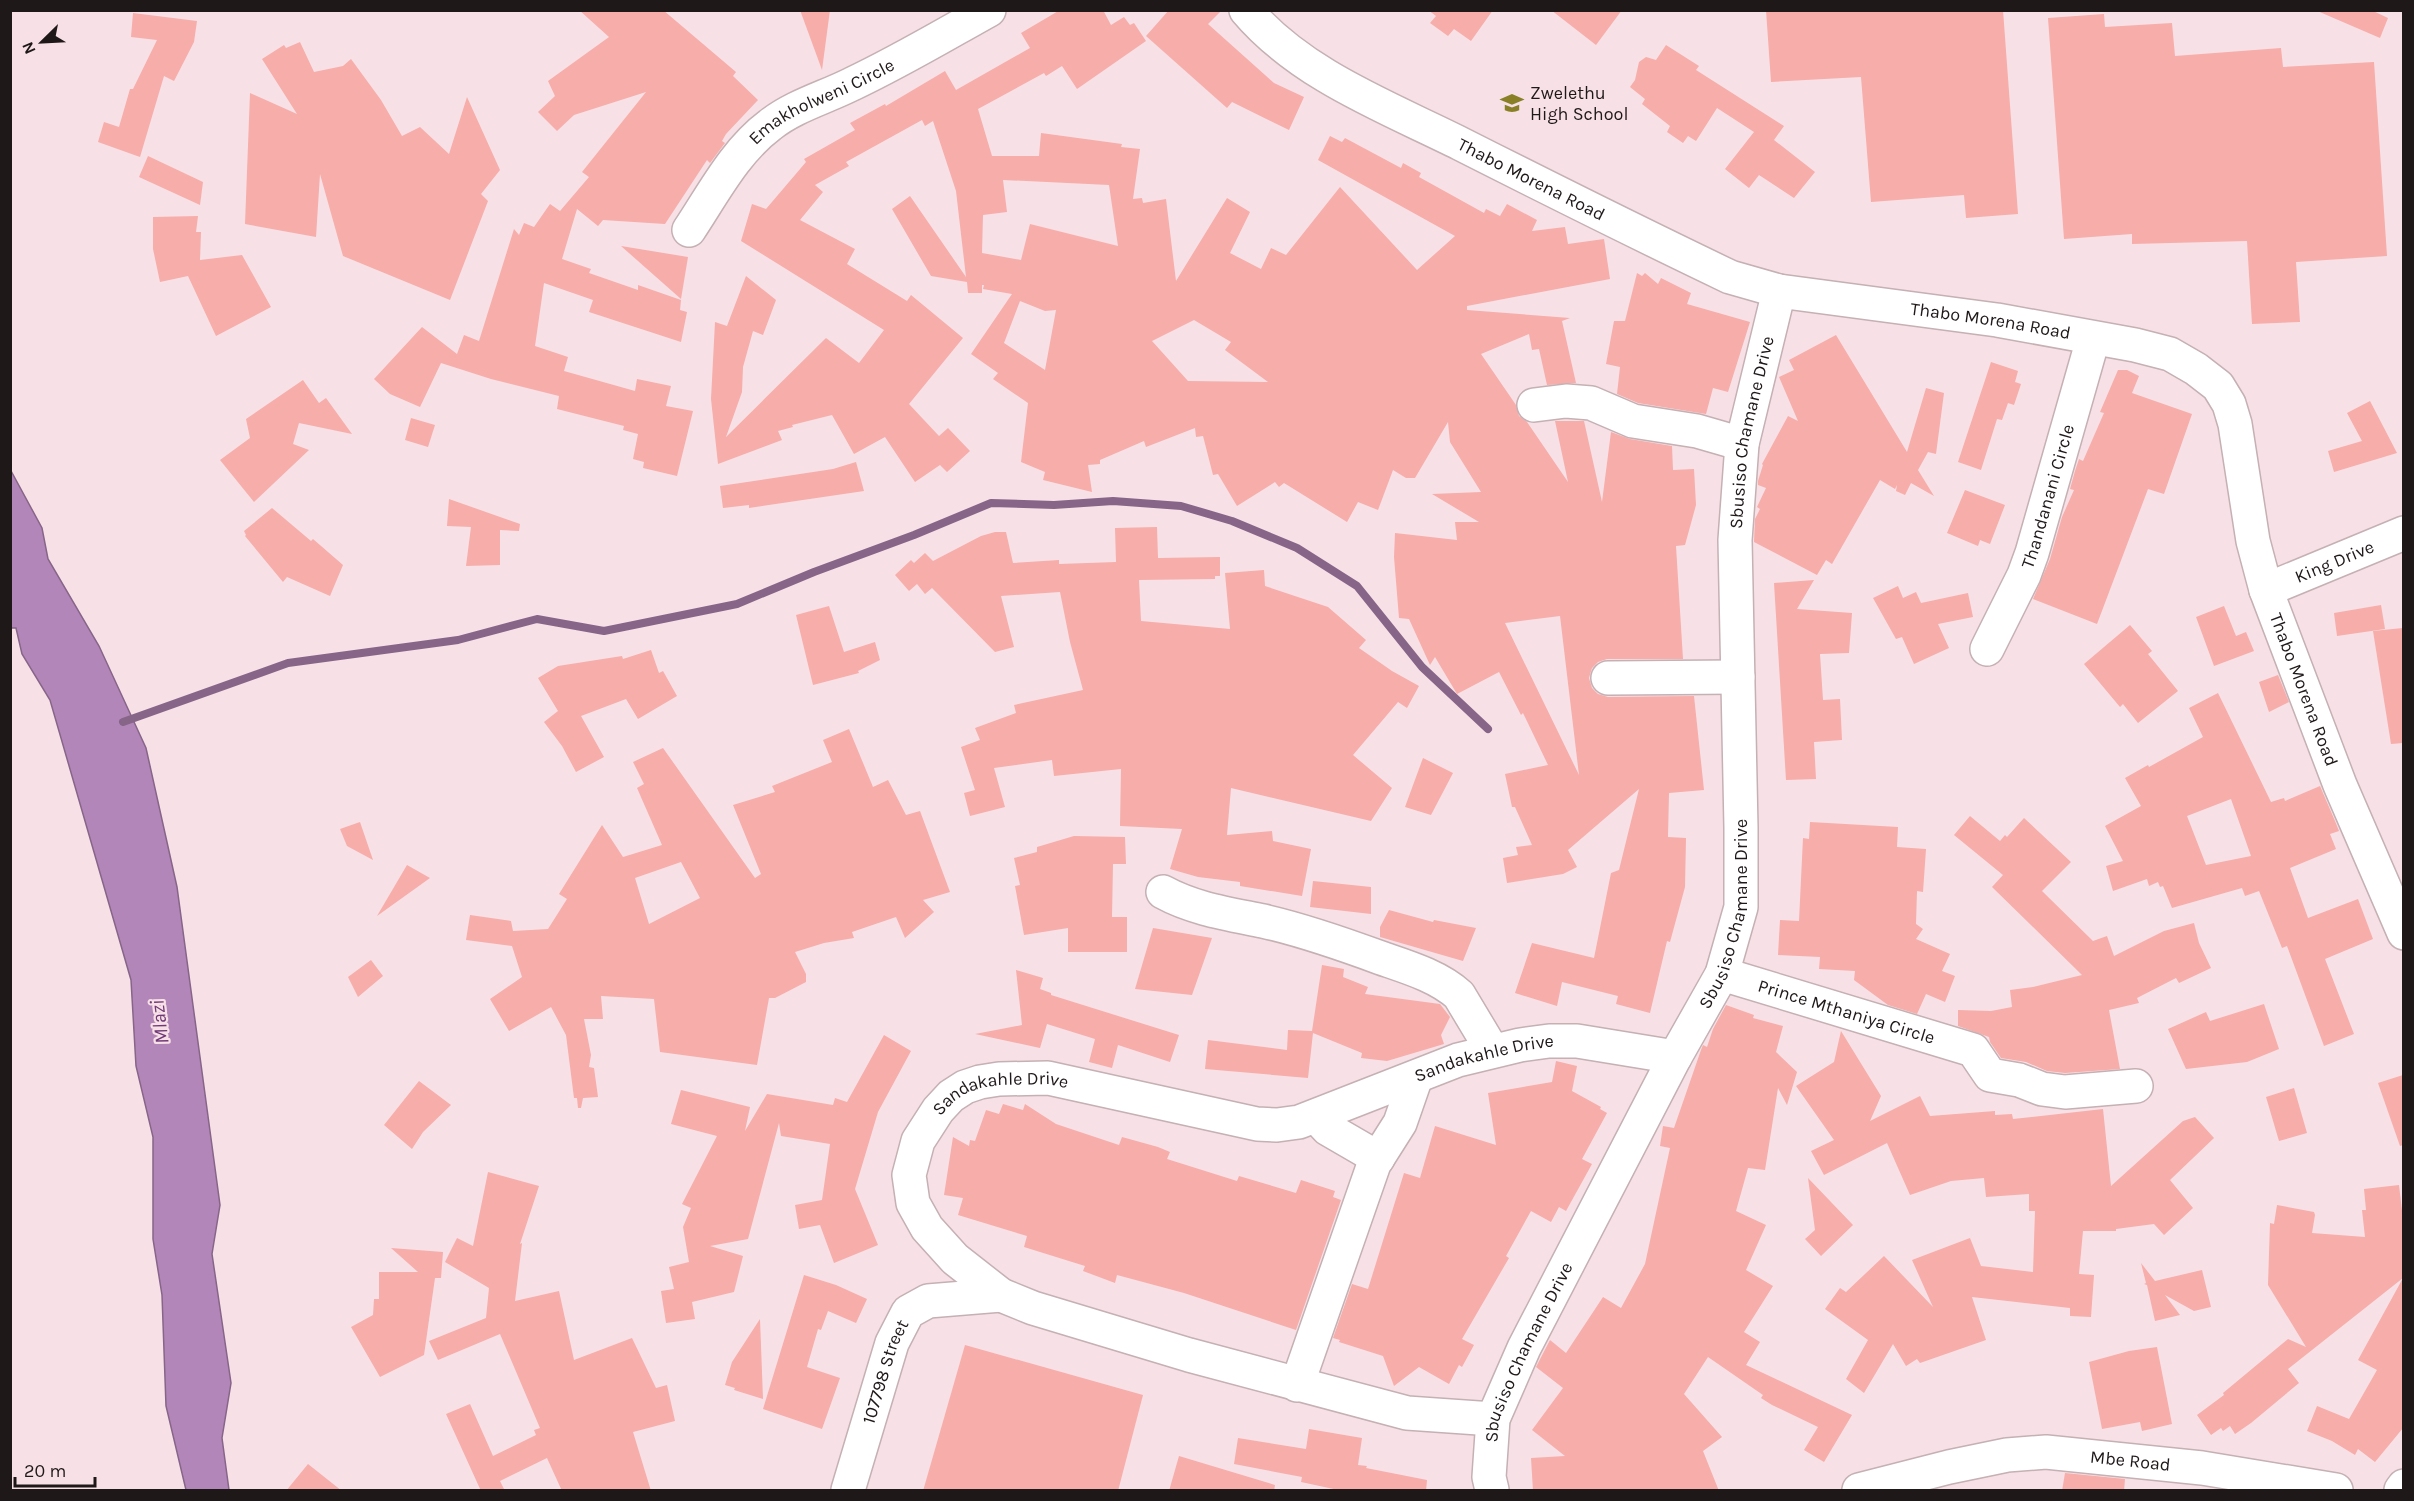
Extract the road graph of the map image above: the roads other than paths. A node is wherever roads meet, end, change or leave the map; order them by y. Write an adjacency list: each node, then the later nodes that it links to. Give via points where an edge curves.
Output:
1 (989, 10): 3 (street, Emakholweni Circle, via 769,125 733,164)
2 (1246, 10): 4 (street, Thabo Morena Road, via 1305,63 1369,98 1730,277)
3 (689, 230)
4 (1779, 291): 5 (street, Thabo Morena Road, via 1997,320); 7 (street, Sbusiso Chamane Drive)
5 (2093, 339): 9 (street, Thabo Morena Road, via 2170,354 2218,386 2235,424 2253,541); 10 (street, Thandanani Circle, via 2032,553)
6 (1534, 405): 7 (street, via 1591,403 1632,421 1697,431)
7 (1742, 444): 11 (street, Sbusiso Chamane Drive, via 1735,540)
8 (2403, 533): 9 (street, King Drive)
9 (2266, 590): 14 (street, Thabo Morena Road, via 2340,785)
10 (1986, 649)
11 (1738, 677): 12 (street); 15 (street, Sbusiso Chamane Drive, via 1741,907)
12 (1608, 678)
13 (1163, 892): 16 (street, via 1180,902 1271,923 1419,972 1459,995)
14 (2403, 933)
15 (1722, 974): 17 (street, Sbusiso Chamane Drive); 19 (street, Prince Mthaniya Circle, via 1973,1050 1990,1075 2065,1092)
16 (1492, 1050): 17 (street, Sandakahle Drive, via 1577,1041); 18 (street, Sandakahle Drive)
17 (1675, 1056): 24 (street, Sbusiso Chamane Drive, via 1524,1348)
18 (1416, 1077): 20 (street, Sandakahle Drive); 21 (street, via 1400,1123)
19 (2136, 1086)
20 (1316, 1116): 21 (street, via 1328,1129); 22 (street, Sandakahle Drive, via 1277,1125 1257,1124 1048,1078 999,1078 965,1087 938,1110 918,1141 909,1175 913,1203 927,1228 955,1259)
21 (1378, 1158): 23 (street)
22 (1000, 1295): 23 (street, Sandakahle Drive, via 1032,1308); 27 (street, 107798 Street, via 928,1301 908,1312 892,1343)
23 (1297, 1385): 24 (street, Sandakahle Drive, via 1407,1413)
24 (1493, 1419): 28 (street, Sbusiso Chamane Drive)
25 (1946, 1479): 29 (street, Mbe Road); 30 (street, Mbe Road, via 2007,1455 2055,1453 2202,1468)
26 (2403, 1486): 31 (street)
27 (848, 1491)
28 (1492, 1491)
29 (1859, 1491)
30 (2336, 1491)
31 (2401, 1491)

